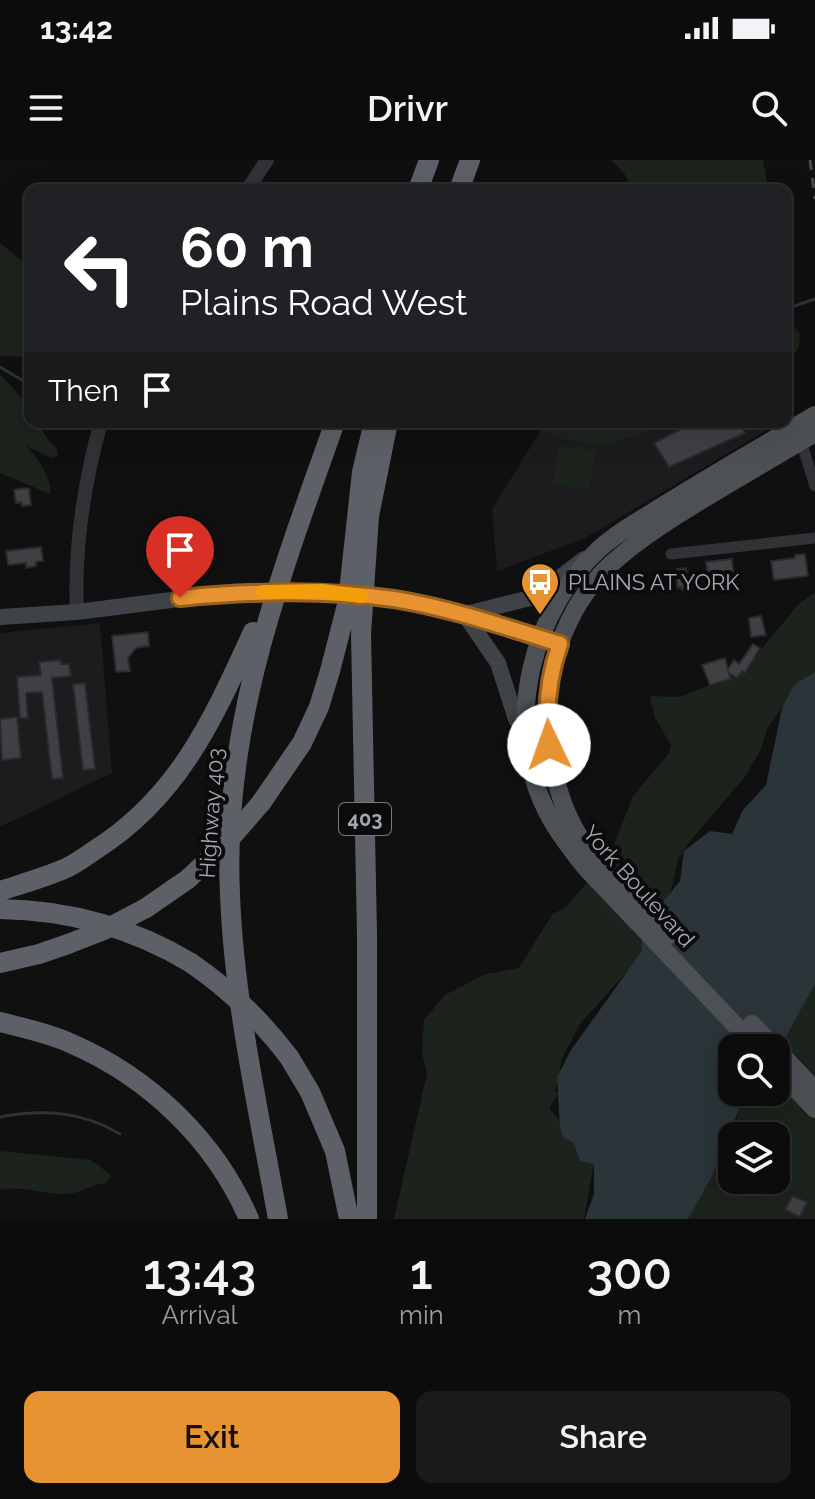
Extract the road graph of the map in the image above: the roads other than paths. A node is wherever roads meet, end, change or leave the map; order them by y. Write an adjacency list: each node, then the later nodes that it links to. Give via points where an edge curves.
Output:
1 (267, 160): 4 (street)
2 (429, 160): 5 (highway)
3 (470, 160): 6 (highway)
4 (251, 184)
5 (420, 184)
6 (461, 184)
7 (815, 415): 15 (main road, York Boulevard, via 684,492)
8 (99, 428): 18 (street, via 79,533)
9 (333, 428): 17 (highway, Highway 403)
10 (373, 428): 27 (highway, bridge, via 362,472 348,601 330,671 302,743 261,803 188,879 146,908 68,944)
11 (387, 428): 38 (highway, 403, via 369,516 361,634)
12 (808, 437): 13 (street); 22 (main road, York Boulevard, via 670,519 609,566 577,607)
13 (815, 486)
14 (815, 538): 16 (street)
15 (597, 551): 19 (main road, via 534,597); 21 (main road, York Boulevard, via 564,591)
16 (671, 554)
17 (284, 562): 25 (highway, via 215,715 191,757 155,802 114,838 66,869); 36 (highway, Highway 403, via 256,656 237,758 230,893 245,1026)
18 (77, 612): 19 (main road, bridge, via 226,593 322,591 395,599); 20 (main road)
19 (465, 615): 21 (main road); 23 (main road, via 498,663)
20 (0, 617)
21 (539, 638): 22 (main road); 23 (main road, York Boulevard, via 527,698)
22 (560, 644): 24 (main road, York Boulevard, via 546,724 552,766)
23 (526, 736): 24 (main road, York Boulevard, via 541,801 566,844)
24 (591, 864): 29 (main road, York Boulevard); 30 (main road, York Boulevard)
25 (0, 891)
26 (0, 909): 37 (highway, bridge, via 103,923 160,944 231,994 269,1030 310,1092 335,1151)
27 (0, 963)
28 (0, 1022): 35 (highway, via 69,1042 147,1087 209,1150)
29 (744, 1034)
30 (760, 1034)
31 (790, 1064): 33 (main road, York Boulevard)
32 (790, 1083): 34 (main road)
33 (815, 1090)
34 (815, 1109)
35 (249, 1219)
36 (278, 1219)
37 (349, 1219)
38 (367, 1219)

